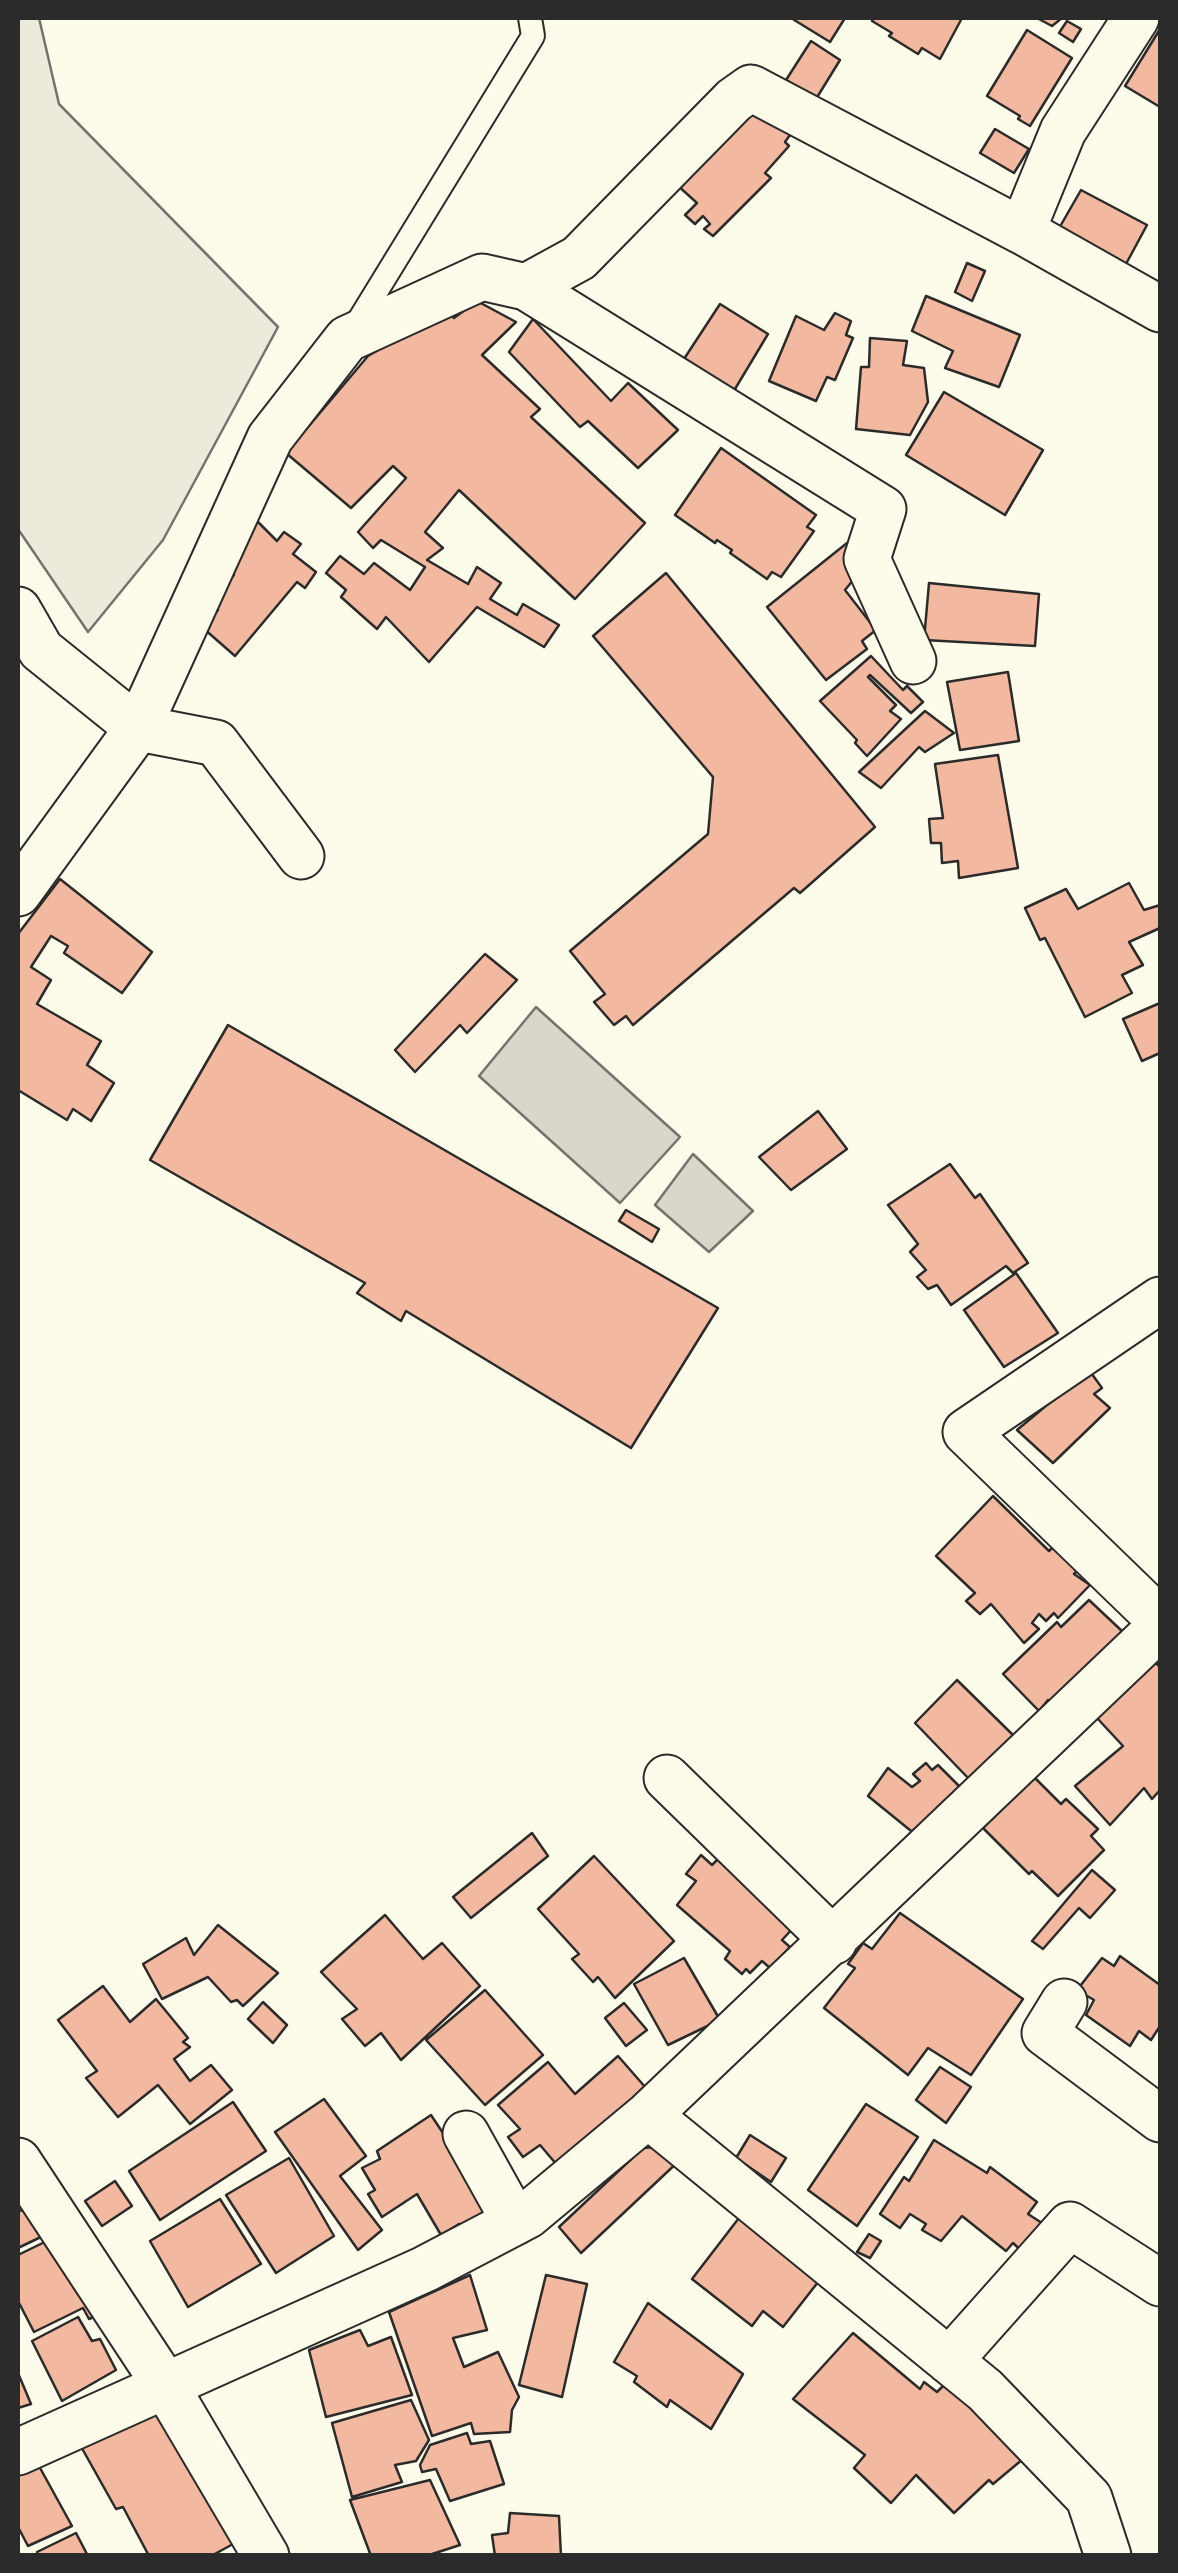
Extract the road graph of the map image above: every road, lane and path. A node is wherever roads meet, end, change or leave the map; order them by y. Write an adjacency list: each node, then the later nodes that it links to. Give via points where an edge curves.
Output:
1 (530, 18): 6 (lane, via 533,36)
2 (1136, 18): 3 (street, via 1063,132)
3 (1022, 230): 4 (street, via 751,88 579,258); 5 (street)
4 (526, 287): 6 (street, via 482,277); 8 (street, via 882,509 866,560)
5 (1160, 310)
6 (347, 339): 9 (street, via 270,438)
7 (18, 610): 9 (street, via 41,650)
8 (912, 662)
9 (138, 728): 10 (street, via 216,743); 11 (street)
10 (301, 856)
11 (18, 894)
12 (1160, 1300): 13 (street, via 966,1432)
13 (1160, 1624): 15 (street)
14 (667, 1778): 15 (street)
15 (834, 1942): 17 (street)
16 (1064, 2002): 18 (street, via 1046,2033)
17 (648, 2115): 21 (street); 23 (street)
18 (1160, 2119)
19 (466, 2134): 21 (street)
20 (18, 2160): 24 (street)
21 (516, 2222): 24 (street)
22 (1160, 2283): 23 (street, via 1070,2225)
23 (949, 2361): 27 (street, via 1090,2498)
24 (164, 2383): 25 (street); 26 (street)
25 (18, 2452)
26 (266, 2556)
27 (1108, 2556)

